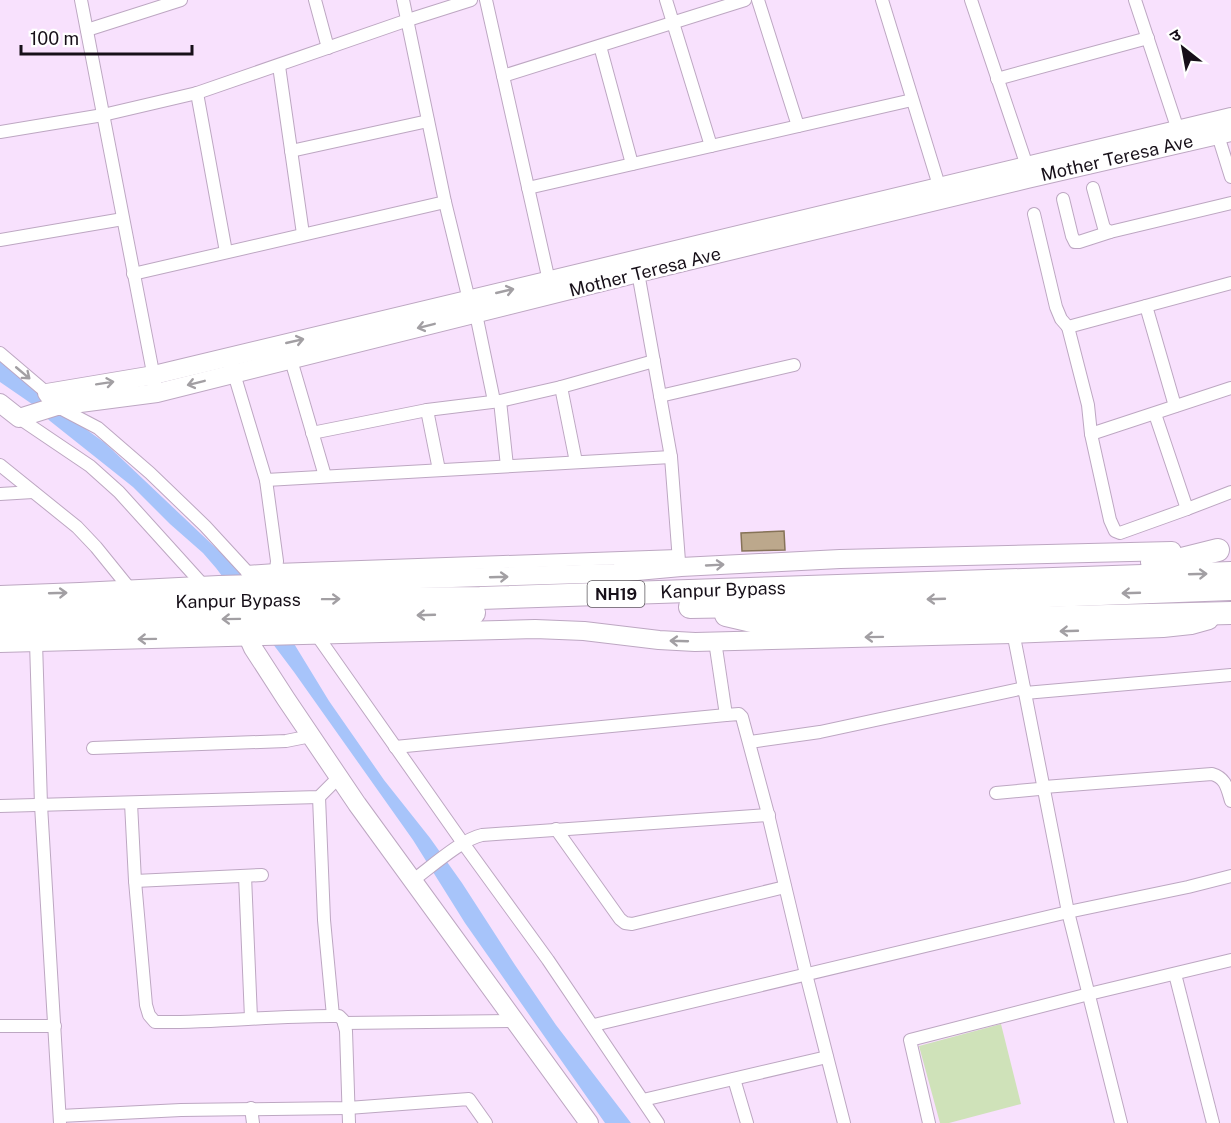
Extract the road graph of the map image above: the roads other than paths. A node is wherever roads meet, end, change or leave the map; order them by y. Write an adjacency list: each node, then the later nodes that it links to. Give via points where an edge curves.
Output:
1 (81, 0): 15 (street)
2 (181, 0): 15 (street)
3 (315, 0): 18 (street)
4 (403, 0): 13 (street)
5 (471, 0): 13 (street)
6 (486, 0): 20 (street)
7 (666, 0): 14 (street)
8 (746, 0): 14 (street)
9 (758, 0): 26 (street)
10 (882, 0): 23 (street)
11 (971, 0): 21 (street)
12 (1135, 0): 16 (street)
13 (408, 20): 18 (street); 25 (street)
14 (673, 23): 17 (street); 30 (street)
15 (87, 30): 24 (street)
16 (1148, 38): 21 (street); 28 (street)
17 (600, 46): 20 (street); 32 (street)
18 (328, 48): 19 (street)
19 (279, 66): 22 (street); 31 (street)
20 (503, 76): 35 (street)
21 (997, 79): 33 (street)
22 (197, 93): 24 (street); 46 (street)
23 (912, 100): 26 (street); 37 (street)
24 (103, 115): 29 (street); 42 (street)
25 (428, 121): 31 (street); 39 (street)
26 (798, 126): 30 (street)
27 (1223, 126): 28 (street); 34 (street); 37 (street, Mother Teresa Ave)
28 (1178, 130): 33 (street)
29 (0, 132)
30 (711, 146): 32 (street)
31 (291, 151): 44 (street)
32 (632, 164): 35 (street)
33 (1027, 166): 37 (street)
34 (1231, 177)
35 (528, 188): 49 (street)
36 (1093, 188): 43 (street, via 1104,228)
37 (941, 193): 47 (street)
38 (1063, 199): 43 (street, via 1075,242)
39 (445, 202): 44 (street); 52 (street)
40 (1231, 203): 43 (street)
41 (1034, 214): 53 (street, via 1056,307)
42 (123, 219): 45 (street); 48 (street)
43 (1110, 232)
44 (303, 234): 46 (street)
45 (0, 240)
46 (226, 252): 48 (street)
47 (637, 266): 49 (street); 52 (street, Mother Teresa Ave); 56 (street)
48 (133, 274): 59 (street)
49 (549, 281): 52 (street, one-way to 49)
50 (1231, 283): 51 (street)
51 (1146, 306): 53 (street); 66 (street)
52 (472, 309): 55 (street, Mother Teresa Ave, one-way to 55); 58 (street, one-way to 52); 63 (street)
53 (1068, 327): 71 (street, via 1088,405)
54 (0, 353): 64 (street, one-way to 64)
55 (291, 360): 58 (street, Mother Teresa Ave); 70 (street)
56 (654, 361): 60 (street); 62 (street)
57 (794, 365): 62 (street)
58 (231, 366): 59 (street); 78 (street)
59 (155, 384): 64 (street)
60 (561, 387): 63 (street); 73 (street)
61 (1230, 391): 66 (street)
62 (660, 396): 72 (street)
63 (497, 401): 67 (street); 75 (street)
64 (52, 402): 69 (street); 87 (street, via 98,428 150,473 205,525)
65 (0, 403): 69 (street)
66 (1175, 406): 68 (street)
67 (427, 410): 70 (street); 76 (street)
68 (1155, 414): 71 (street); 82 (street)
69 (25, 416): 88 (street, via 119,492)
70 (312, 433): 77 (street)
71 (1091, 434): 82 (street, via 1115,531 1120,533)
72 (671, 457): 73 (street); 84 (street)
73 (576, 462): 75 (street)
74 (0, 465): 79 (street)
75 (507, 466): 76 (street)
76 (439, 470): 77 (street)
77 (325, 476): 78 (street)
78 (266, 480): 85 (street)
79 (33, 492): 81 (street); 90 (street, via 77,527)
80 (1231, 492): 82 (street)
81 (0, 494)
82 (1187, 509)
83 (1225, 549): 84 (street, one-way to 83); 92 (highway, via 1159,562 787,574)
84 (679, 561): 85 (street); 87 (street, one-way to 84, via 615,573)
85 (276, 570): 87 (street)
86 (1231, 573): 92 (highway, Kanpur Bypass / NH19, one-way to 86)
87 (253, 580): 88 (street)
88 (212, 586): 90 (street)
89 (1231, 589): 92 (highway, Kanpur Bypass / NH19, one-way to 92, via 813,605)
90 (130, 590): 91 (street, one-way to 90)
91 (0, 595)
92 (720, 598): 93 (highway, Kanpur Bypass / NH19, one-way to 92, via 223,600); 94 (highway, via 727,616 778,624); 95 (highway, Kanpur Bypass / NH19, one-way to 95)
93 (0, 611)
94 (1231, 614): 97 (street, one-way to 97, via 1163,628)
95 (0, 628)
96 (316, 634): 98 (street); 99 (street, one-way to 96, via 535,629); 107 (street)
97 (1011, 634): 99 (street, one-way to 99); 103 (street)
98 (252, 637): 100 (street, one-way to 100); 105 (street, via 253,648)
99 (715, 641): 104 (street)
100 (36, 642): 101 (street); 115 (street)
101 (0, 643)
102 (1231, 675): 103 (street)
103 (1025, 691): 106 (street); 110 (street)
104 (726, 715): 106 (street, via 742,717); 107 (street)
105 (311, 736): 108 (street, via 286,741); 109 (street)
106 (750, 742): 117 (street)
107 (395, 747): 119 (street)
108 (93, 748)
109 (339, 777): 112 (street); 122 (street)
110 (1044, 787): 111 (street); 113 (street, via 1212,774 1225,783); 126 (street)
111 (996, 793)
112 (319, 797): 114 (street); 131 (street)
113 (1231, 801)
114 (131, 803): 115 (street); 124 (street)
115 (41, 805): 116 (street); 137 (street)
116 (0, 806)
117 (769, 816): 118 (street); 125 (street)
118 (556, 829): 119 (street, via 475,836); 125 (street, via 625,923)
119 (464, 843): 122 (street); 135 (street)
120 (262, 875): 121 (street)
121 (244, 876): 124 (street); 132 (street)
122 (420, 876): 133 (street)
123 (1231, 876): 126 (street)
124 (135, 881): 132 (street, via 149,1015 155,1022)
125 (785, 887): 128 (street)
126 (1068, 912): 128 (street); 130 (street)
127 (1231, 960): 129 (street)
128 (806, 974): 135 (street); 138 (street)
129 (1175, 974): 130 (street); 154 (street)
130 (1089, 994): 152 (street, via 910,1040); 153 (street)
131 (333, 1016): 132 (street); 134 (street, via 339,1016)
132 (251, 1018)
133 (515, 1021): 134 (street); 148 (street)
134 (344, 1023): 142 (street)
135 (594, 1025): 140 (street)
136 (0, 1026): 137 (street)
137 (55, 1026): 144 (street)
138 (826, 1057): 139 (street); 151 (street)
139 (734, 1079): 140 (street); 150 (street)
140 (643, 1100): 149 (street)
141 (251, 1108): 142 (street); 143 (street); 145 (street)
142 (348, 1108): 146 (street); 147 (street, via 470,1099)
143 (145, 1117): 144 (street)
144 (60, 1119)
145 (253, 1123)
146 (349, 1123)
147 (486, 1123)
148 (590, 1123)
149 (658, 1123)
150 (747, 1123)
151 (844, 1123)
152 (929, 1123)
153 (1121, 1123)
154 (1213, 1123)

